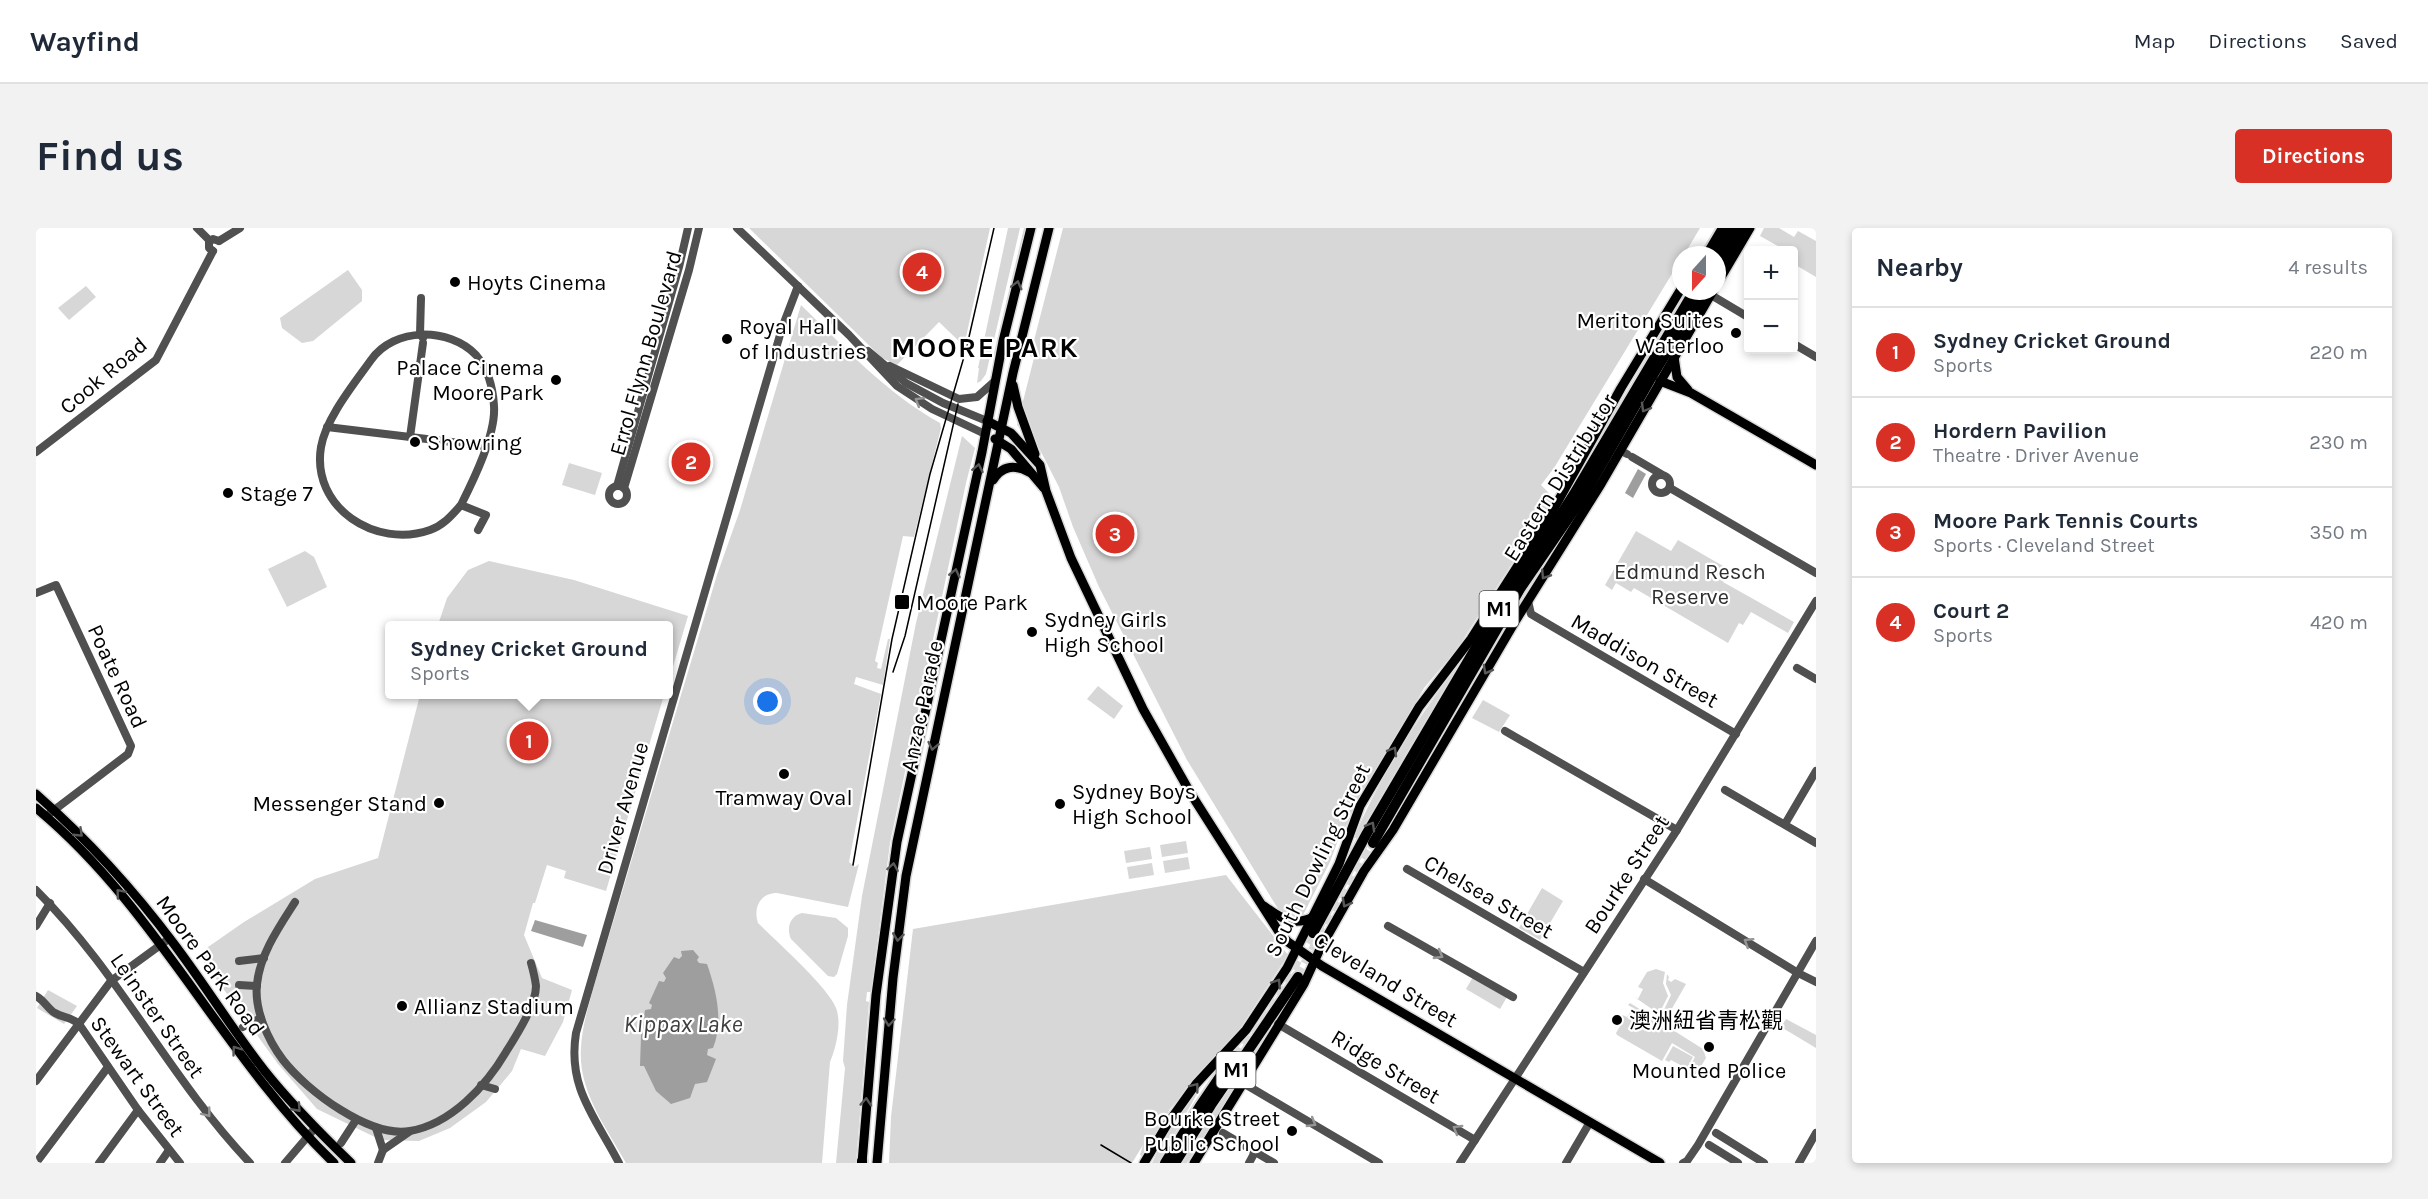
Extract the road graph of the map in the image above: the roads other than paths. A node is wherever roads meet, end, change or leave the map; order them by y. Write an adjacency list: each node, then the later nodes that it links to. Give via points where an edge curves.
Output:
1 (197, 228): 14 (street)
2 (240, 228): 15 (street)
3 (688, 228): 19 (street, Errol Flynn Boulevard, via 620,487)
4 (699, 228): 19 (street, Errol Flynn Boulevard)
5 (704, 228): 19 (street)
6 (737, 228): 23 (street)
7 (1031, 228): 39 (main road, Anzac Parade, one-way to 7)
8 (1049, 228): 38 (main road, Anzac Parade)
9 (1718, 228): 16 (main road)
10 (1723, 228): 17 (highway)
11 (1731, 228): 18 (highway)
12 (1741, 228): 21 (highway)
13 (1749, 228): 22 (main road)
14 (210, 241): 15 (street); 20 (street, via 208,246)
15 (219, 241): 20 (street, via 220,249)
16 (1707, 246)
17 (1712, 246)
18 (1721, 246)
19 (695, 248)
20 (213, 251): 49 (street, Cook Road, via 156,360)
21 (1726, 254)
22 (1726, 268)
23 (798, 286): 32 (street); 144 (street, Driver Avenue, via 779,338 576,1033 574,1063 579,1089)
24 (421, 298): 33 (street)
25 (1674, 300): 86 (main road, South Dowling Street, one-way to 25, via 1339,864 1360,806 1419,707 1471,639 1552,512)
26 (1681, 300): 58 (highway)
27 (1689, 300): 58 (highway, Eastern Distributor / M1)
28 (1704, 300): 78 (highway, Eastern Distributor / M1, via 1583,497 1520,589)
29 (1705, 300): 36 (main road, South Dowling Street)
30 (1722, 300): 31 (street)
31 (1744, 314)
32 (849, 335): 37 (street); 45 (street, one-way to 32, via 909,395)
33 (422, 339): 43 (street, via 405,337 373,357); 46 (street); 48 (street, via 451,339 467,346 488,373 494,408)
34 (1798, 346): 35 (street)
35 (1816, 356)
36 (1674, 357): 40 (main road, South Dowling Street); 41 (main road, via 1677,376)
37 (879, 360): 39 (street, via 959,399 977,397); 42 (street, via 912,386)
38 (1013, 373): 44 (main road, Anzac Parade); 51 (main road, via 1015,398)
39 (995, 381): 42 (main road, Anzac Parade)
40 (1660, 381): 41 (main road); 63 (main road, South Dowling Street, one-way to 63, via 1593,498)
41 (1690, 393): 52 (main road)
42 (987, 422): 44 (main road, Cleveland Street); 45 (main road, Anzac Parade)
43 (327, 427): 46 (street); 59 (street, via 321,448 325,484 340,508 366,528 397,535 431,530 447,521)
44 (1001, 428): 47 (main road, Anzac Parade); 51 (main road, Cleveland Street)
45 (985, 434): 47 (main road, Cleveland Street); 134 (main road, Anzac Parade, one-way to 45, via 876,995 893,862)
46 (410, 437): 48 (street)
47 (999, 441): 53 (main road, Cleveland Street, via 1011,449); 55 (main road, Anzac Parade)
48 (485, 446): 59 (street)
49 (36, 452)
50 (1628, 455): 54 (street)
51 (1040, 465): 57 (main road, Cleveland Street)
52 (1816, 465)
53 (1029, 472): 55 (main road, via 1007,467 998,472); 57 (main road, Cleveland Street)
54 (1661, 474): 56 (street, via 1669,479); 56 (street, via 1653,479 1653,488 1660,493)
55 (989, 486): 145 (main road, Anzac Parade, one-way to 145, via 906,876)
56 (1670, 488): 61 (street)
57 (1046, 491): 85 (main road, Cleveland Street, via 1071,558 1138,698 1191,794)
58 (1574, 494): 89 (highway, Eastern Distributor / M1, one-way to 58, via 1485,632)
59 (461, 505): 60 (street, via 486,515)
60 (478, 530)
61 (1816, 573)
62 (36, 593): 75 (street, Poate Road, via 56,585 131,746 128,754)
63 (1528, 600): 65 (street, Maddison Street, via 1530,614); 66 (main road, South Dowling Street)
64 (1816, 601): 70 (street, Bourke Street)
65 (1536, 617): 66 (street, Maddison Street); 70 (street, Maddison Street)
66 (1516, 620): 96 (main road, South Dowling Street, one-way to 96, via 1394,830 1351,893)
67 (1797, 668): 68 (street)
68 (1816, 680)
69 (1505, 731): 77 (street)
70 (1736, 734): 77 (street, Bourke Street)
71 (1816, 771): 76 (street)
72 (1725, 790): 76 (street)
73 (36, 794): 75 (main road, Moore Park Road)
74 (36, 808): 75 (main road, Moore Park Road)
75 (50, 813): 90 (main road, Moore Park Road, one-way to 90, via 101,856); 92 (main road, Moore Park Road, one-way to 75)
76 (1785, 824): 79 (street)
77 (1677, 830): 81 (street, Bourke Street)
78 (1372, 843)
79 (1816, 843)
80 (1407, 869): 98 (street, Chelsea Street)
81 (1644, 879): 98 (street, Bourke Street); 99 (street, one-way to 81)
82 (36, 890): 84 (street, Leinster Street)
83 (295, 902): 94 (street)
84 (50, 903): 87 (street); 101 (street, Leinster Street)
85 (1262, 904): 86 (main road, via 1287,921 1302,922); 93 (main road, Cleveland Street, via 1279,932)
86 (1313, 916): 93 (main road, South Dowling Street)
87 (36, 926)
88 (1389, 926): 106 (street, one-way to 106)
89 (1313, 933)
90 (170, 938): 92 (street); 121 (main road, Moore Park Road, one-way to 121, via 251,1053)
91 (1816, 941): 99 (street)
92 (161, 945): 101 (street); 127 (main road, Moore Park Road, one-way to 92, via 247,1065)
93 (1297, 948): 96 (main road, Cleveland Street); 146 (main road, South Dowling Street, one-way to 93, via 1196,1084 1246,1030)
94 (264, 958): 95 (street); 104 (street)
95 (239, 961)
96 (1315, 961): 109 (main road, South Dowling Street); 113 (main road, Cleveland Street)
97 (531, 963): 116 (street, via 536,987 524,1020 504,1057)
98 (1584, 972): 113 (street, Bourke Street)
99 (1798, 973): 102 (street); 156 (street, via 1698,1145)
100 (1298, 977): 148 (highway, M1)
101 (111, 981): 108 (street); 139 (street, Leinster Street, one-way to 139, via 179,1077)
102 (1816, 982)
103 (239, 985): 104 (street)
104 (256, 986): 107 (street)
105 (38, 997): 108 (street, Stewart Street, via 54,1013 71,1017)
106 (1513, 997)
107 (261, 1018): 110 (street); 119 (street, via 284,1061 306,1083)
108 (79, 1024): 112 (street, Stewart Street); 114 (street)
109 (1278, 1024): 115 (main road, South Dowling Street); 128 (street, Ridge Street, one-way to 109)
110 (243, 1027)
111 (1234, 1056): 147 (highway, M1)
112 (108, 1067): 118 (street, Stewart Street); 135 (street)
113 (1515, 1079): 120 (main road, Cleveland Street); 128 (street, Bourke Street)
114 (36, 1081)
115 (1243, 1083): 149 (main road, South Dowling Street); 152 (street, one-way to 152)
116 (481, 1085): 117 (street); 123 (street, via 452,1113)
117 (495, 1089)
118 (138, 1110): 131 (street, Stewart Street); 136 (street)
119 (356, 1120): 122 (street); 129 (street)
120 (1590, 1122): 154 (street); 155 (main road, Cleveland Street)
121 (315, 1128): 127 (street); 142 (main road, Moore Park Road)
122 (376, 1128): 123 (street); 132 (street)
123 (409, 1132): 132 (street)
124 (1223, 1133): 133 (street)
125 (1716, 1133): 158 (street)
126 (1816, 1133): 159 (street)
127 (307, 1136): 140 (street); 141 (main road, Moore Park Road)
128 (1475, 1140): 153 (street, Bourke Street)
129 (341, 1143)
130 (1709, 1145): 157 (street)
131 (169, 1150): 137 (street); 138 (street, Stewart Street)
132 (383, 1150): 143 (street)
133 (1255, 1152): 150 (street); 151 (street)
134 (862, 1162)
135 (36, 1163)
136 (99, 1163)
137 (160, 1163)
138 (180, 1163)
139 (250, 1163)
140 (285, 1163)
141 (334, 1163)
142 (351, 1163)
143 (378, 1163)
144 (620, 1163)
145 (877, 1163)
146 (1143, 1163)
147 (1165, 1163)
148 (1175, 1163)
149 (1194, 1163)
150 (1249, 1163)
151 (1274, 1163)
152 (1379, 1163)
153 (1460, 1163)
154 (1566, 1163)
155 (1660, 1163)
156 (1683, 1163)
157 (1738, 1163)
158 (1764, 1163)
159 (1799, 1163)

